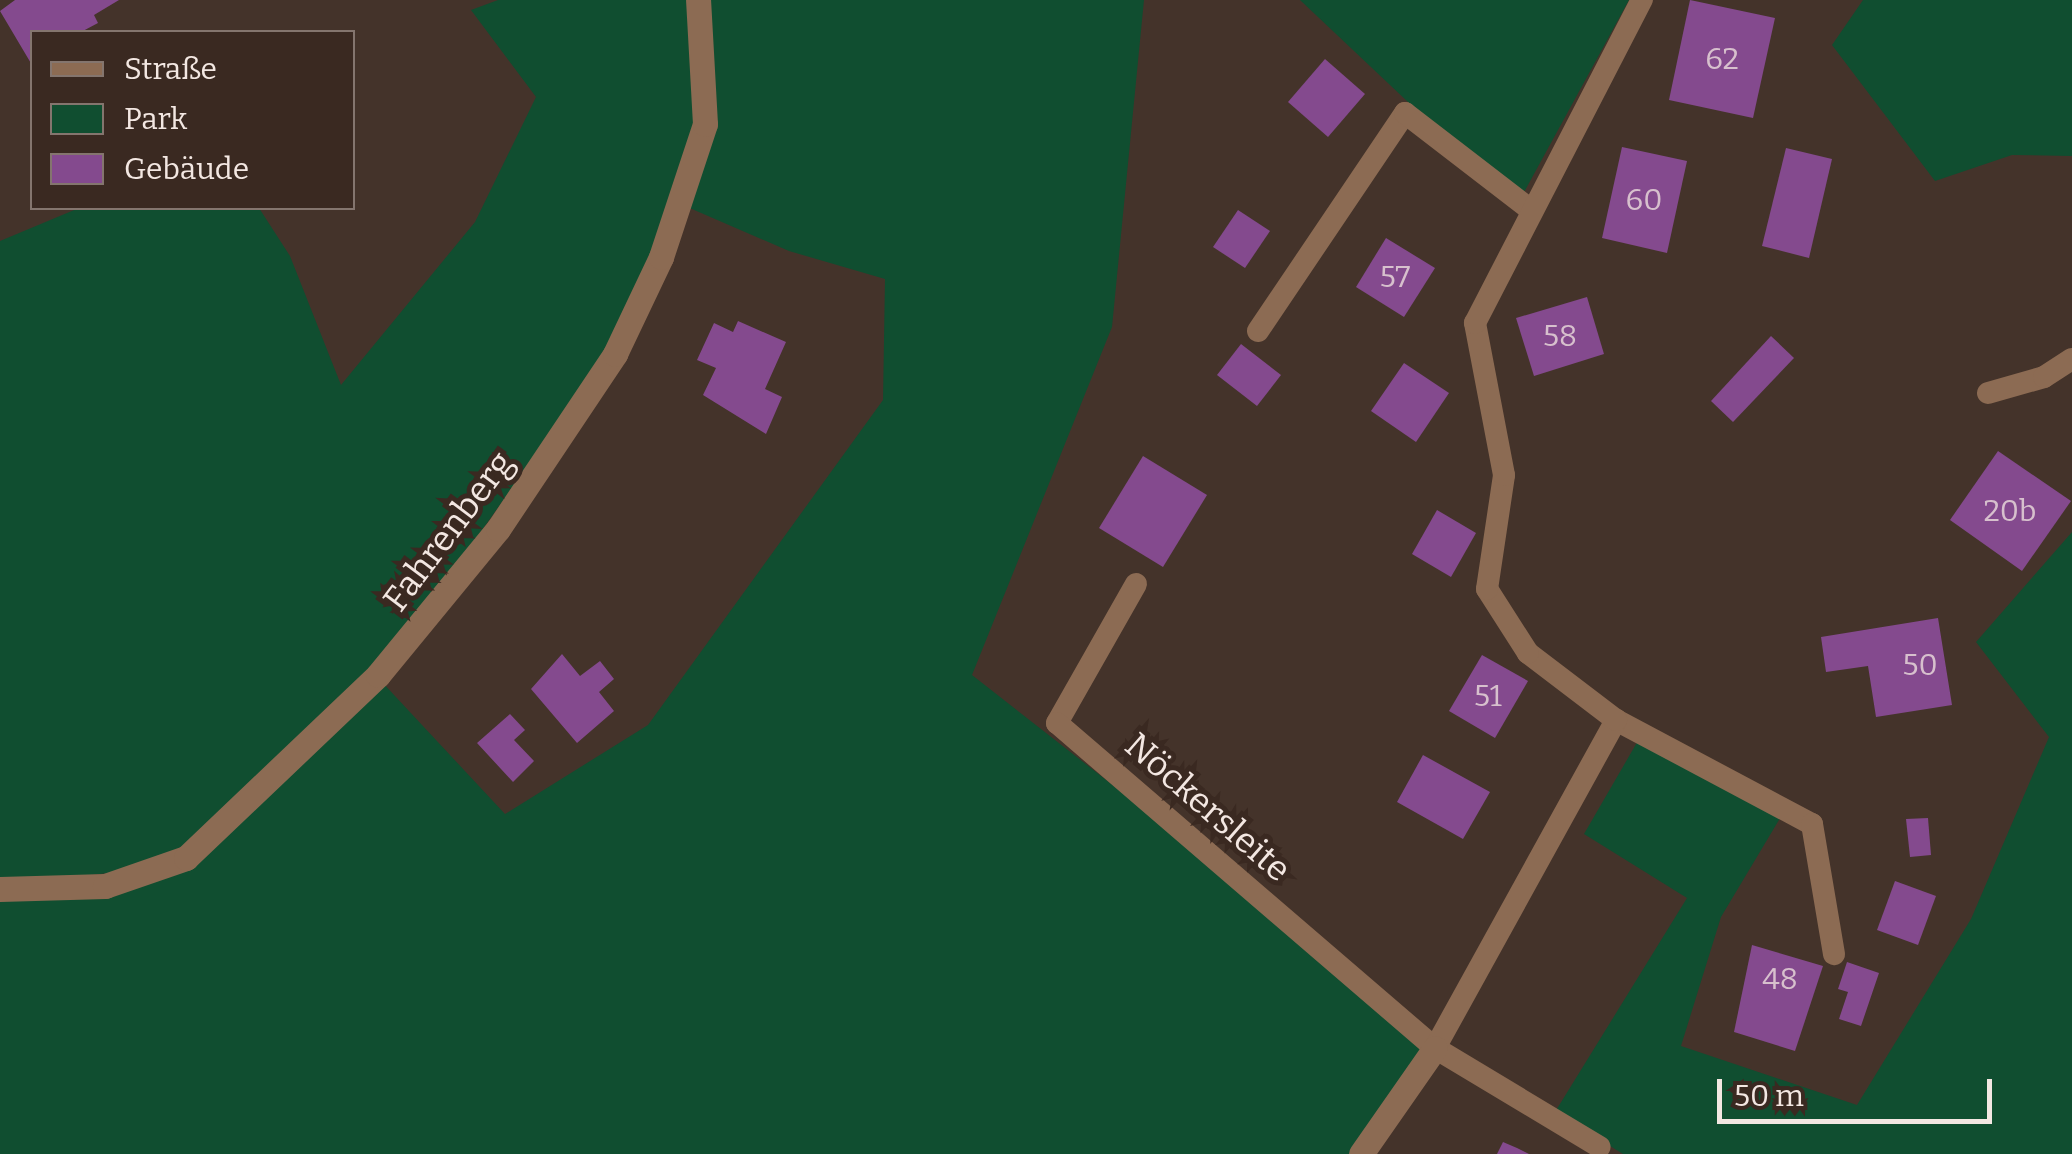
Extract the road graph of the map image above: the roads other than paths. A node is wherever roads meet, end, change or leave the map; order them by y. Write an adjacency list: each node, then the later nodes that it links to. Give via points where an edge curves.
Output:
1 (698, 0): 9 (street, Fahrenberg, via 705,124 661,257 615,354 498,529 378,675 186,858 105,886)
2 (1642, 0): 3 (lane)
3 (1531, 210): 4 (lane, via 1404,113); 8 (lane, via 1475,322 1504,475 1488,589 1528,653)
4 (1258, 330)
5 (2072, 358): 6 (lane, via 2044,378)
6 (1988, 393)
7 (1136, 584): 11 (lane, Nöckersleite, via 1057,723)
8 (1616, 720): 10 (lane, via 1812,824); 11 (lane)
9 (0, 890)
10 (1834, 954)
11 (1435, 1048): 12 (lane, Nöckersleite); 13 (street)
12 (1600, 1147)
13 (1361, 1154)

